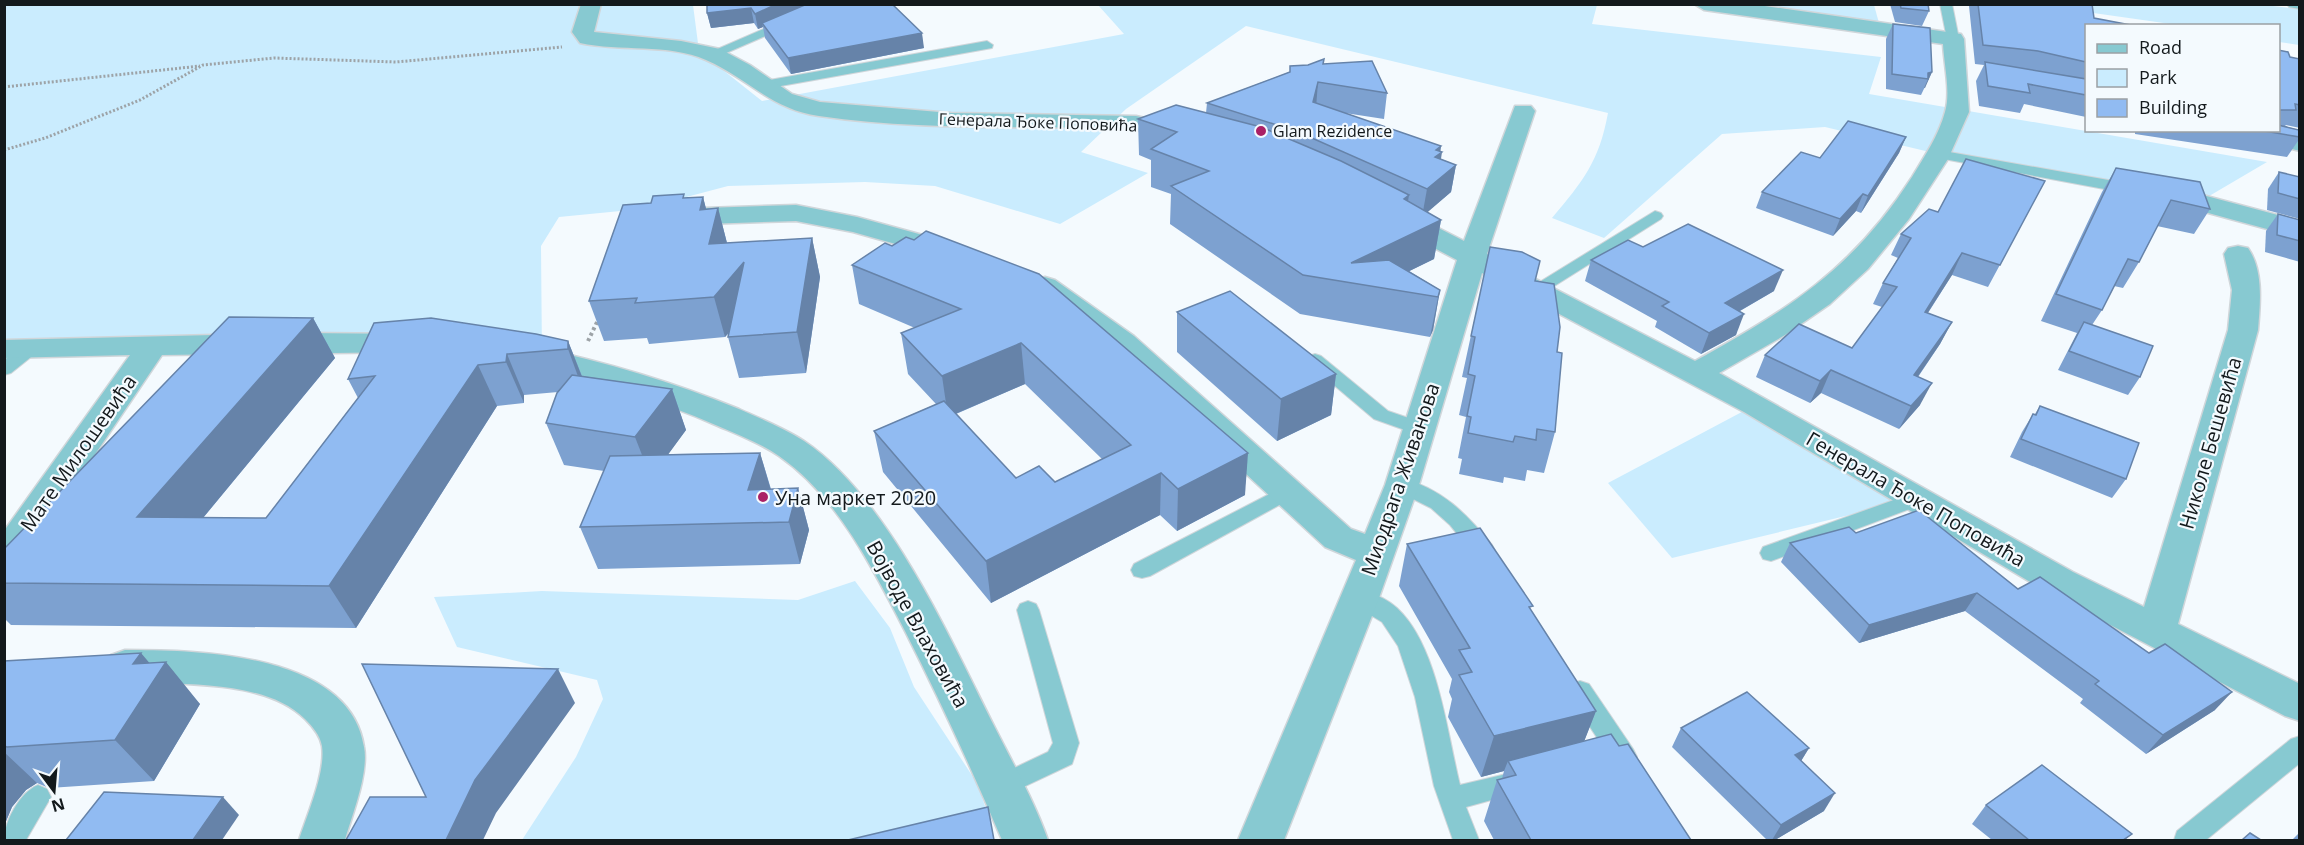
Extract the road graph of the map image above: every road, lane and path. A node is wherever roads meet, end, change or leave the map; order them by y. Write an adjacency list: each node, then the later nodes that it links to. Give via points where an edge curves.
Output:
1 (591, 4): 8 (street, via 583,28)
2 (833, 4): 11 (lane)
3 (1704, 4): 7 (street)
4 (1946, 4): 9 (lane)
5 (2293, 4): 6 (lane)
6 (2300, 5)
7 (1751, 7): 9 (street)
8 (588, 38): 11 (street, Генерала Ђоке Поповића); 12 (path, via 534,52 426,60 367,63 274,58)
9 (1953, 39): 20 (street, via 1967,72 1957,110)
10 (987, 45): 13 (lane)
11 (712, 54): 13 (street, Генерала Ђоке Поповића)
12 (203, 66): 14 (path); 19 (path, via 140,100)
13 (764, 86): 17 (street, Генерала Ђоке Поповића, via 784,99 837,112 951,120 1107,121)
14 (4, 87)
15 (1523, 111): 29 (street, Миодрага Живанова)
16 (2254, 132): 18 (street)
17 (1201, 138)
18 (2300, 144)
19 (4, 150)
20 (1938, 154): 21 (lane); 42 (street, via 1874,243 1821,298)
21 (2150, 192)
22 (2193, 201): 26 (street)
23 (1372, 204): 29 (street, Генерала Ђоке Поповића)
24 (1655, 216): 31 (lane)
25 (670, 217): 28 (street, via 796,213 857,225)
26 (2300, 230)
27 (2238, 254): 54 (street, Николе Бешевића, via 2246,290 2242,330)
28 (972, 258)
29 (1472, 258): 31 (street, Генерала Ђоке Поповића); 43 (street, Миодрага Живанова)
30 (1022, 275): 45 (street, via 1059,294 1123,344)
31 (1534, 291): 42 (street, Генерала Ђоке Поповића)
32 (602, 308): 34 (path)
33 (606, 316): 34 (path)
34 (599, 317): 35 (path)
35 (593, 331)
36 (438, 344): 37 (street, via 380,341 245,351)
37 (152, 346): 39 (street); 49 (street, Мате Милошевића)
38 (1300, 348): 43 (lane, via 1382,415)
39 (17, 349): 41 (lane)
40 (509, 351): 61 (street, Војводе Влаховића, via 656,390 764,433 798,454 844,502 886,560)
41 (4, 369)
42 (1695, 374): 46 (street, Генерала Ђоке Поповића)
43 (1419, 429): 44 (street, Миодрага Живанова)
44 (1402, 485): 47 (street, Миодрага Живанова); 50 (lane, via 1431,496 1456,515)
45 (1287, 492): 47 (street, via 1338,538); 51 (lane)
46 (1916, 499): 48 (lane); 54 (street, Генерала Ђоке Поповића, via 2006,553)
47 (1375, 553): 52 (street, Миодрага Живанова)
48 (1771, 553)
49 (4, 560)
50 (1494, 566)
51 (1142, 570)
52 (1360, 598): 63 (lane, via 1383,608 1395,620 1412,654 1424,682); 67 (street, Миодрага Живанова)
53 (1028, 610): 61 (lane, via 1065,750 1057,760)
54 (2156, 631): 57 (street, Генерала Ђоке Поповића)
55 (93, 666): 65 (street, via 184,667 233,673 287,688 324,709 337,727 343,747)
56 (1566, 670): 59 (lane)
57 (2300, 704)
58 (2300, 747): 69 (lane)
59 (1620, 764)
60 (1543, 776): 63 (lane)
61 (1002, 786): 66 (street, Војводе Влаховића)
62 (38, 797): 64 (lane)
63 (1451, 799): 68 (lane)
64 (12, 840)
65 (322, 840)
66 (1025, 840)
67 (1261, 840)
68 (1466, 840)
69 (2187, 840)

